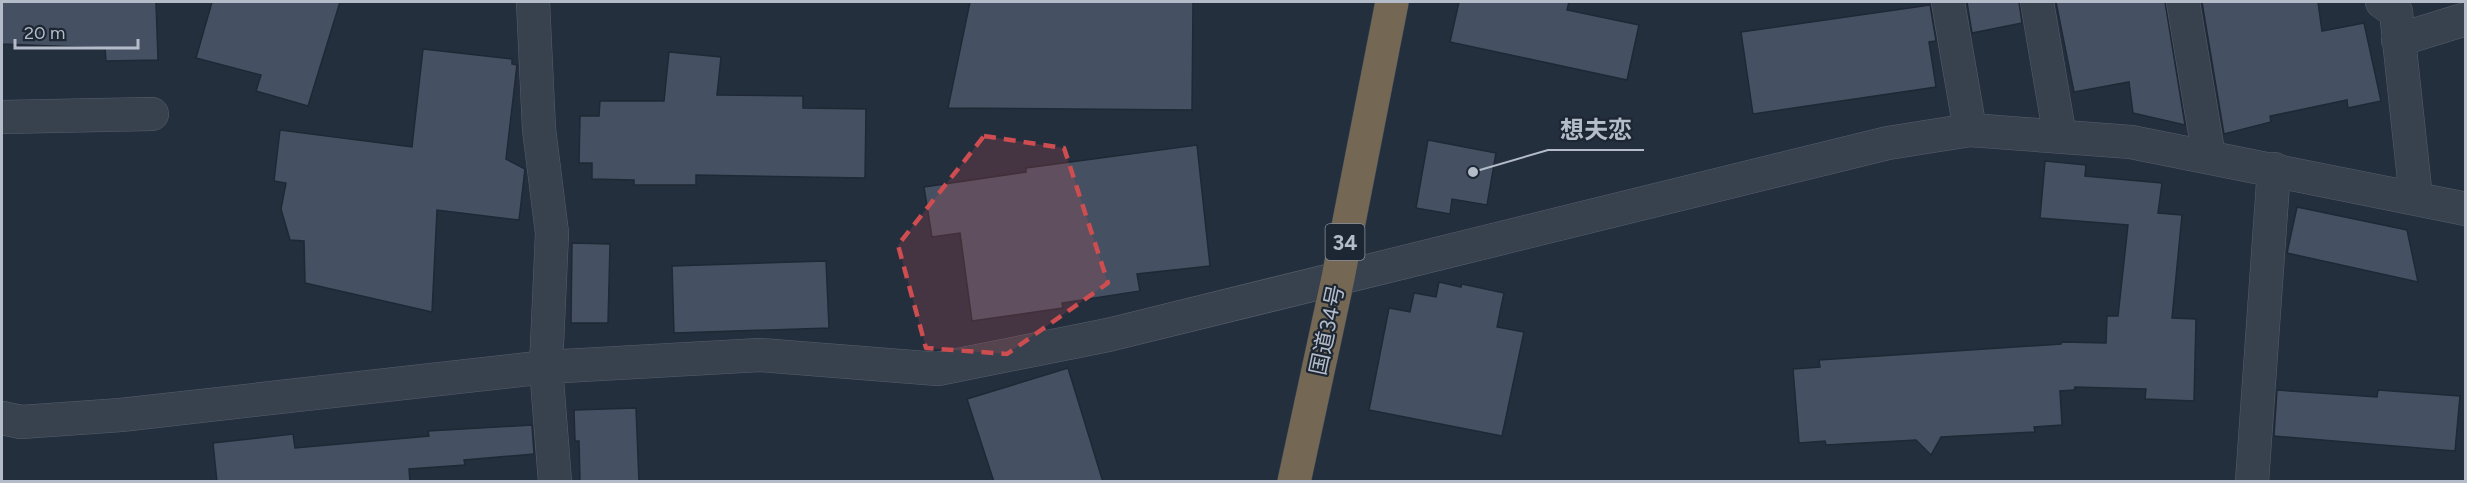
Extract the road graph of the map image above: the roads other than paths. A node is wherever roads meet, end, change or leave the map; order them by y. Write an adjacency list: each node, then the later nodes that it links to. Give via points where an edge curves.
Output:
1 (533, 2): 18 (street, via 539,129 552,233)
2 (1392, 2): 17 (highway, 国道34号 / 34)
3 (1948, 2): 11 (street)
4 (2037, 2): 12 (street)
5 (2183, 2): 13 (street)
6 (2382, 2): 8 (street, via 2396,12)
7 (2466, 18): 8 (street)
8 (2398, 40): 15 (street)
9 (152, 114): 10 (street)
10 (2, 117)
11 (1970, 130): 12 (street); 17 (street, via 1888,143)
12 (2060, 137): 13 (street, via 2131,142)
13 (2209, 157): 14 (street)
14 (2274, 170): 15 (street); 22 (street)
15 (2416, 198): 16 (street)
16 (2466, 209)
17 (1338, 278): 18 (street, via 1108,335 938,369 760,355); 21 (highway, 国道34号 / 34)
18 (546, 367): 19 (street, via 121,415 21,422); 20 (street)
19 (2, 418)
20 (555, 482)
21 (1294, 482)
22 (2252, 482)

